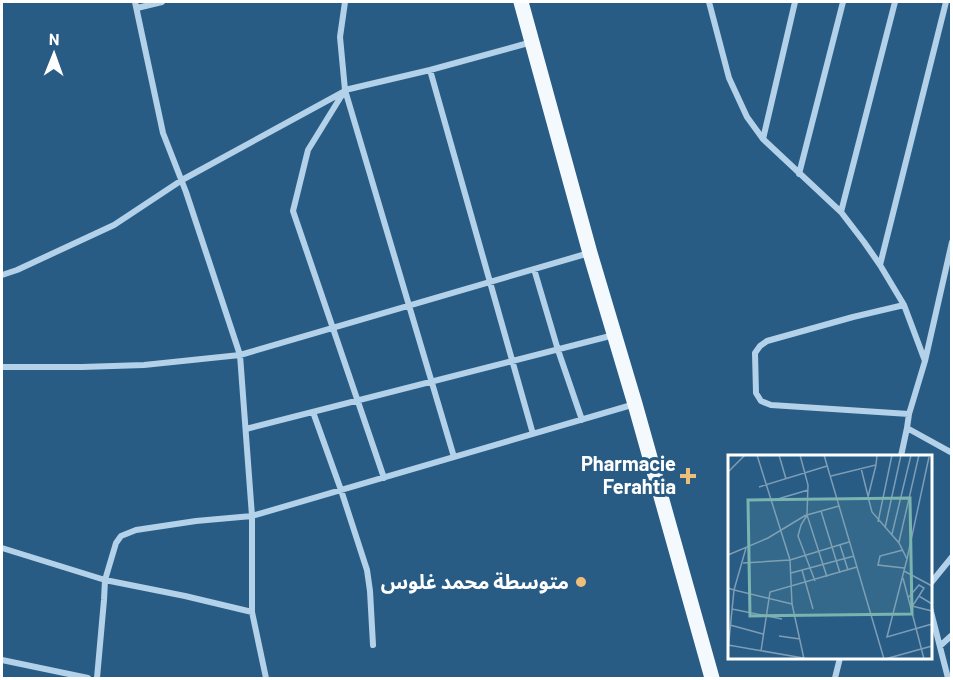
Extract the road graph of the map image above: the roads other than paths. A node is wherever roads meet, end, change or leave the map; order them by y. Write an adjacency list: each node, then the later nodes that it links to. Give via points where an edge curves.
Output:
1 (162, 2): 9 (street)
2 (345, 2): 12 (street, via 340,37)
3 (521, 2): 10 (main road)
4 (709, 2): 13 (street, via 729,78)
5 (795, 2): 13 (street)
6 (843, 2): 14 (street)
7 (896, 2): 16 (street)
8 (945, 2): 19 (street)
9 (136, 5): 15 (street, via 163,133)
10 (532, 42): 11 (street); 18 (main road)
11 (430, 69): 12 (street); 22 (street)
12 (345, 90): 15 (street); 24 (street); 25 (street, via 308,150 293,211)
13 (763, 140): 14 (street)
14 (799, 174): 16 (street)
15 (182, 180): 21 (street, via 114,225); 28 (street)
16 (842, 212): 19 (street)
17 (951, 242): 30 (street)
18 (590, 253): 20 (street); 26 (main road)
19 (880, 265): 23 (street)
20 (534, 269): 22 (street); 27 (street)
21 (2, 275)
22 (490, 282): 24 (street); 29 (street)
23 (904, 305): 30 (street); 36 (street, via 767,341 755,353 756,393 761,401 771,405)
24 (409, 306): 25 (street); 32 (street)
25 (333, 328): 28 (street); 33 (street)
26 (615, 335): 27 (street); 34 (main road)
27 (558, 350): 29 (street); 37 (street)
28 (240, 355): 31 (street, via 144,365); 39 (street)
29 (513, 361): 32 (street); 40 (street)
30 (925, 361): 36 (street)
31 (2, 367)
32 (433, 381): 33 (street); 43 (street)
33 (357, 401): 35 (street); 44 (street)
34 (635, 404): 37 (street); 61 (main road)
35 (313, 412): 39 (street); 45 (street)
36 (909, 414): 38 (street)
37 (582, 420): 40 (street)
38 (907, 428): 41 (street); 42 (street)
39 (246, 429): 46 (street)
40 (533, 434): 43 (street)
41 (951, 453)
42 (901, 455)
43 (454, 457): 44 (street)
44 (384, 478): 45 (street)
45 (341, 490): 46 (street); 54 (street, via 367,570)
46 (252, 516): 49 (street, via 127,533 116,543); 51 (street)
47 (2, 548): 49 (street)
48 (951, 557): 50 (street)
49 (105, 580): 51 (street); 59 (street)
50 (932, 581)
51 (252, 612): 60 (street)
52 (932, 616): 55 (street)
53 (951, 635): 55 (street)
54 (373, 645)
55 (940, 646): 63 (street)
56 (840, 659): 62 (street)
57 (2, 660): 58 (street)
58 (88, 678)
59 (97, 678)
60 (266, 678)
61 (712, 678)
62 (835, 678)
63 (948, 678)

